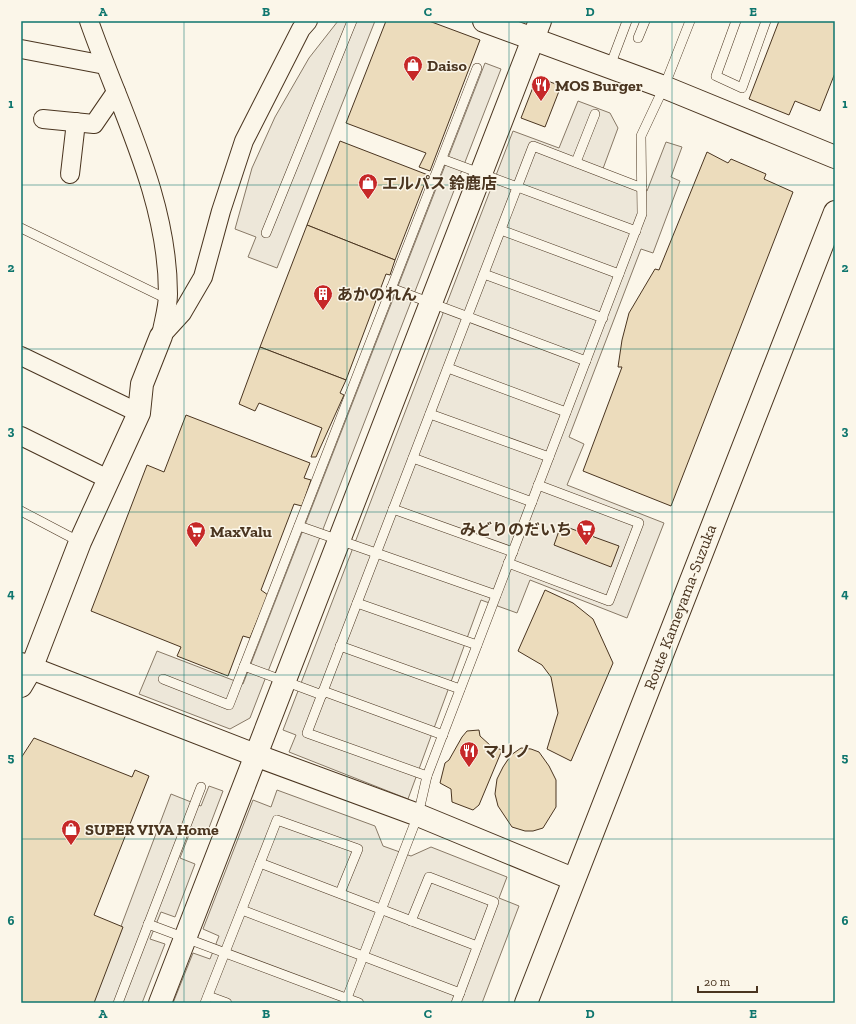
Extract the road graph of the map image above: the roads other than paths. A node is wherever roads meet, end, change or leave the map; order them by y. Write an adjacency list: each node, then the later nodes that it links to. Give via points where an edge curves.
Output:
1 (89, 21): 13 (street)
2 (308, 21): 40 (street, via 301,29 244,142 203,277 182,313)
3 (352, 21): 32 (lane)
4 (484, 21): 10 (street)
5 (627, 21): 14 (lane)
6 (645, 21): 11 (lane)
7 (690, 21): 16 (lane)
8 (736, 21): 9 (lane, via 716,76 742,88)
9 (766, 21)
10 (536, 30): 14 (street); 24 (street)
11 (638, 38)
12 (21, 49): 13 (street)
13 (105, 65): 17 (street)
14 (610, 66): 16 (street)
15 (477, 68): 22 (lane)
16 (664, 87): 21 (street); 27 (lane, via 641,136)
17 (116, 92): 20 (street, via 94,124); 36 (street, via 151,185 160,220 165,250)
18 (595, 114): 23 (lane)
19 (43, 119): 20 (street)
20 (76, 122): 25 (street)
21 (835, 157)
22 (442, 159): 24 (lane); 35 (lane)
23 (576, 162): 26 (lane, via 533,146); 27 (lane)
24 (480, 173): 26 (lane); 37 (street)
25 (70, 174)
26 (517, 187): 30 (lane); 31 (lane)
27 (642, 188): 31 (lane, via 642,214)
28 (835, 212): 77 (street, Route Kameyama-Suzuka)
29 (21, 228): 36 (lane)
30 (500, 230): 33 (lane); 34 (lane)
31 (636, 231): 34 (lane)
32 (266, 233)
33 (484, 274): 38 (lane); 39 (lane)
34 (619, 274): 39 (lane)
35 (391, 288): 37 (lane); 55 (lane)
36 (167, 299): 40 (street)
37 (430, 303): 38 (lane); 56 (street)
38 (467, 317): 42 (lane); 43 (lane)
39 (602, 318): 42 (lane)
40 (161, 336): 45 (street, via 142,384)
41 (21, 356): 45 (street)
42 (586, 361): 44 (lane)
43 (448, 368): 44 (lane); 46 (lane)
44 (566, 412): 49 (lane)
45 (139, 413): 50 (street)
46 (430, 414): 48 (lane); 49 (lane)
47 (21, 436): 50 (street)
48 (413, 458): 52 (lane); 53 (lane)
49 (549, 458): 51 (lane)
50 (108, 479): 57 (street)
51 (538, 485): 52 (lane); 60 (lane, via 638,523 609,601)
52 (532, 502): 58 (lane)
53 (393, 509): 58 (lane); 59 (lane)
54 (21, 511): 57 (lane)
55 (299, 526): 56 (lane); 65 (lane)
56 (339, 540): 59 (lane); 68 (street)
57 (80, 542): 66 (street)
58 (513, 552): 60 (lane)
59 (376, 553): 61 (lane); 62 (lane)
60 (508, 563): 61 (lane)
61 (496, 595): 63 (lane)
62 (357, 603): 63 (lane); 64 (lane)
63 (477, 645): 69 (lane)
64 (340, 646): 69 (lane); 70 (lane)
65 (244, 666): 67 (lane, via 229,705); 68 (lane)
66 (24, 673): 72 (street)
67 (163, 679)
68 (284, 681): 70 (lane); 72 (street)
69 (460, 689): 71 (lane)
70 (322, 693): 71 (lane); 73 (lane, via 307,733)
71 (442, 735): 73 (lane)
72 (255, 755): 75 (street); 83 (street)
73 (427, 776): 75 (lane)
74 (201, 787): 82 (lane)
75 (418, 815): 77 (street); 79 (lane)
76 (260, 863): 78 (lane); 78 (lane, via 277,820 358,849); 80 (lane)
77 (573, 879): 95 (street, Route Kameyama-Suzuka)
78 (340, 893): 79 (lane)
79 (381, 909): 81 (lane); 86 (lane)
80 (242, 910): 85 (lane); 86 (lane)
81 (412, 920): 84 (lane); 84 (lane, via 429,876 494,902)
82 (148, 924): 83 (lane); 90 (lane)
83 (186, 938): 85 (lane); 91 (street)
84 (478, 946): 87 (lane)
85 (225, 952): 88 (lane); 89 (lane)
86 (363, 956): 87 (lane); 89 (lane)
87 (460, 993): 94 (lane)
88 (207, 999): 92 (lane)
89 (346, 1001): 93 (lane)
90 (118, 1003)
91 (160, 1003)
92 (227, 1003)
93 (359, 1003)
94 (456, 1003)
95 (526, 1003)

